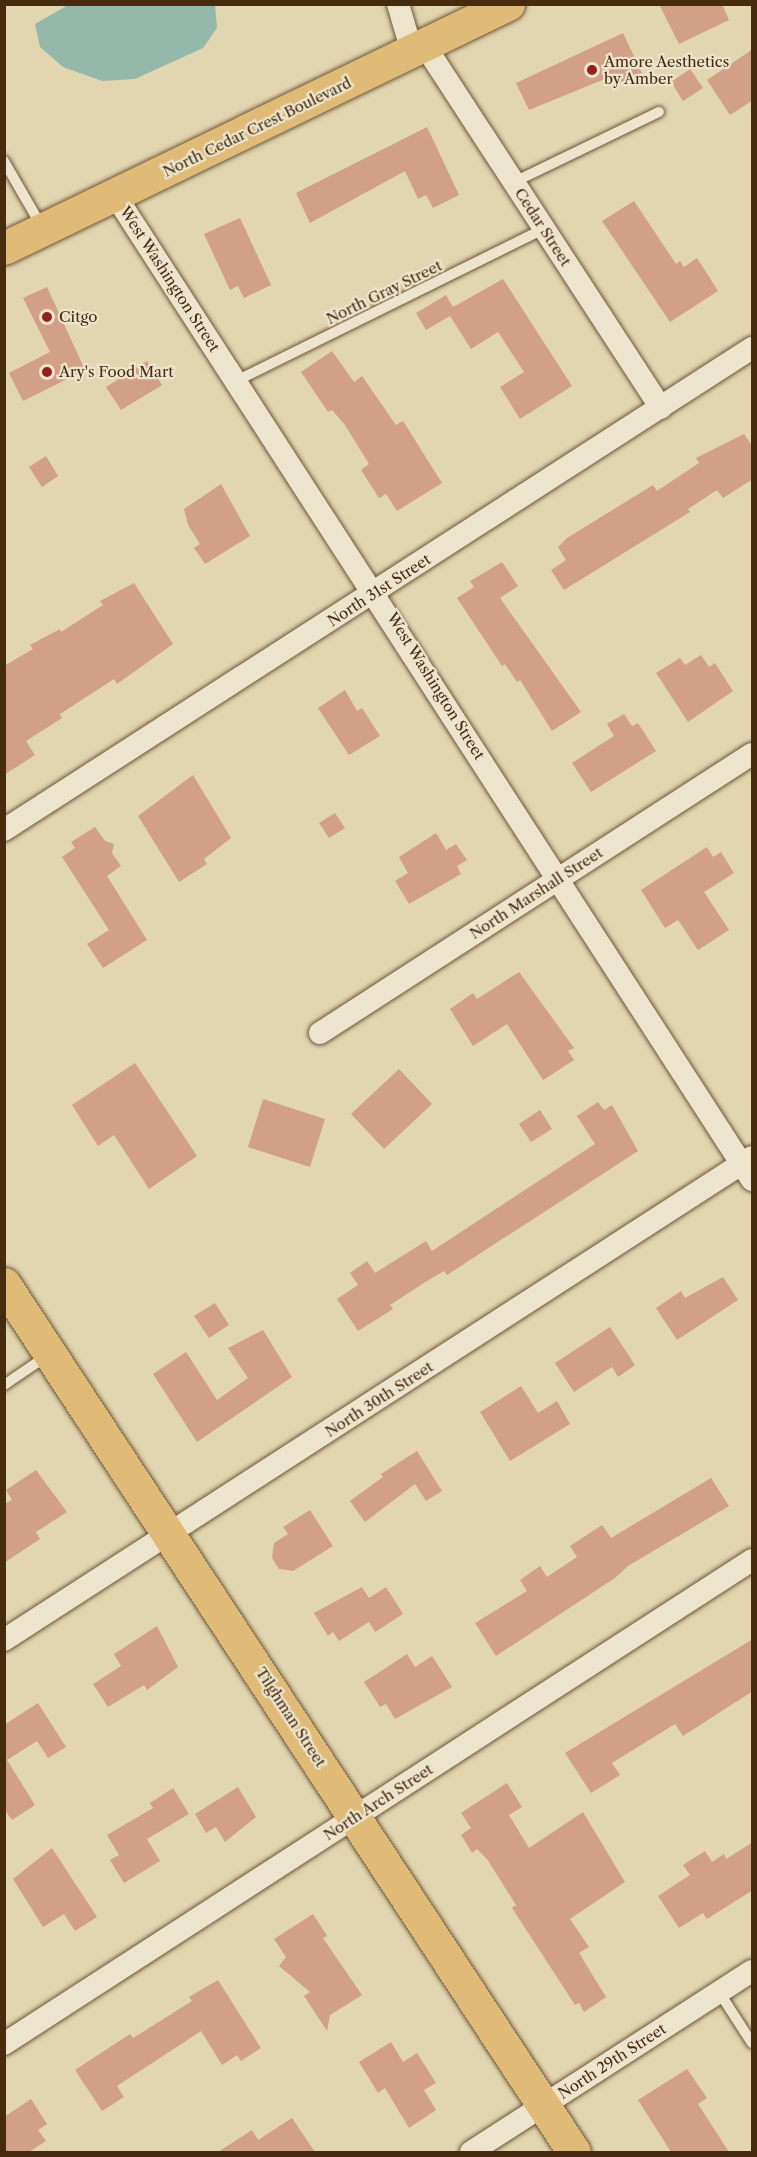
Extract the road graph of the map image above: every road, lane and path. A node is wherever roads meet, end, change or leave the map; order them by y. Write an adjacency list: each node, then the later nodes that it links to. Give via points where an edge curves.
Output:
1 (399, 4): 3 (street, Cedar Street)
2 (508, 4): 3 (main road, North Cedar Crest Boulevard)
3 (418, 49): 6 (street, Cedar Street); 7 (main road, North Cedar Crest Boulevard)
4 (659, 112): 6 (lane)
5 (4, 161): 9 (lane)
6 (514, 182): 8 (street, Cedar Street)
7 (115, 195): 9 (main road, North Cedar Crest Boulevard); 12 (street, West Washington Street)
8 (544, 229): 12 (lane, North Gray Street); 13 (street, Cedar Street)
9 (44, 230): 10 (main road, North Cedar Crest Boulevard)
10 (4, 248)
11 (753, 348): 13 (street, North 31st Street)
12 (236, 381): 14 (street, West Washington Street)
13 (661, 408): 14 (street, North 31st Street)
14 (375, 592): 16 (street, North 31st Street); 17 (street, West Washington Street)
15 (753, 754): 17 (street, North Marshall Street)
16 (6, 827)
17 (558, 879): 18 (street, North Marshall Street); 19 (street, West Washington Street)
18 (320, 1033)
19 (749, 1167): 23 (street, North 30th Street)
20 (4, 1284): 21 (main road, Tilghman Street)
21 (51, 1353): 22 (lane); 23 (main road, Tilghman Street)
22 (4, 1385)
23 (170, 1532): 25 (street, North 30th Street); 26 (main road, Tilghman Street)
24 (753, 1560): 26 (street, North Arch Street)
25 (4, 1640)
26 (356, 1816): 30 (street, North Arch Street); 31 (main road, Tilghman Street)
27 (753, 1971): 28 (street, North 29th Street)
28 (719, 1992): 29 (lane); 31 (street, North 29th Street)
29 (753, 2043)
30 (4, 2044)
31 (543, 2106): 32 (street, North 29th Street); 33 (main road, Tilghman Street)
32 (471, 2152)
33 (574, 2152)

